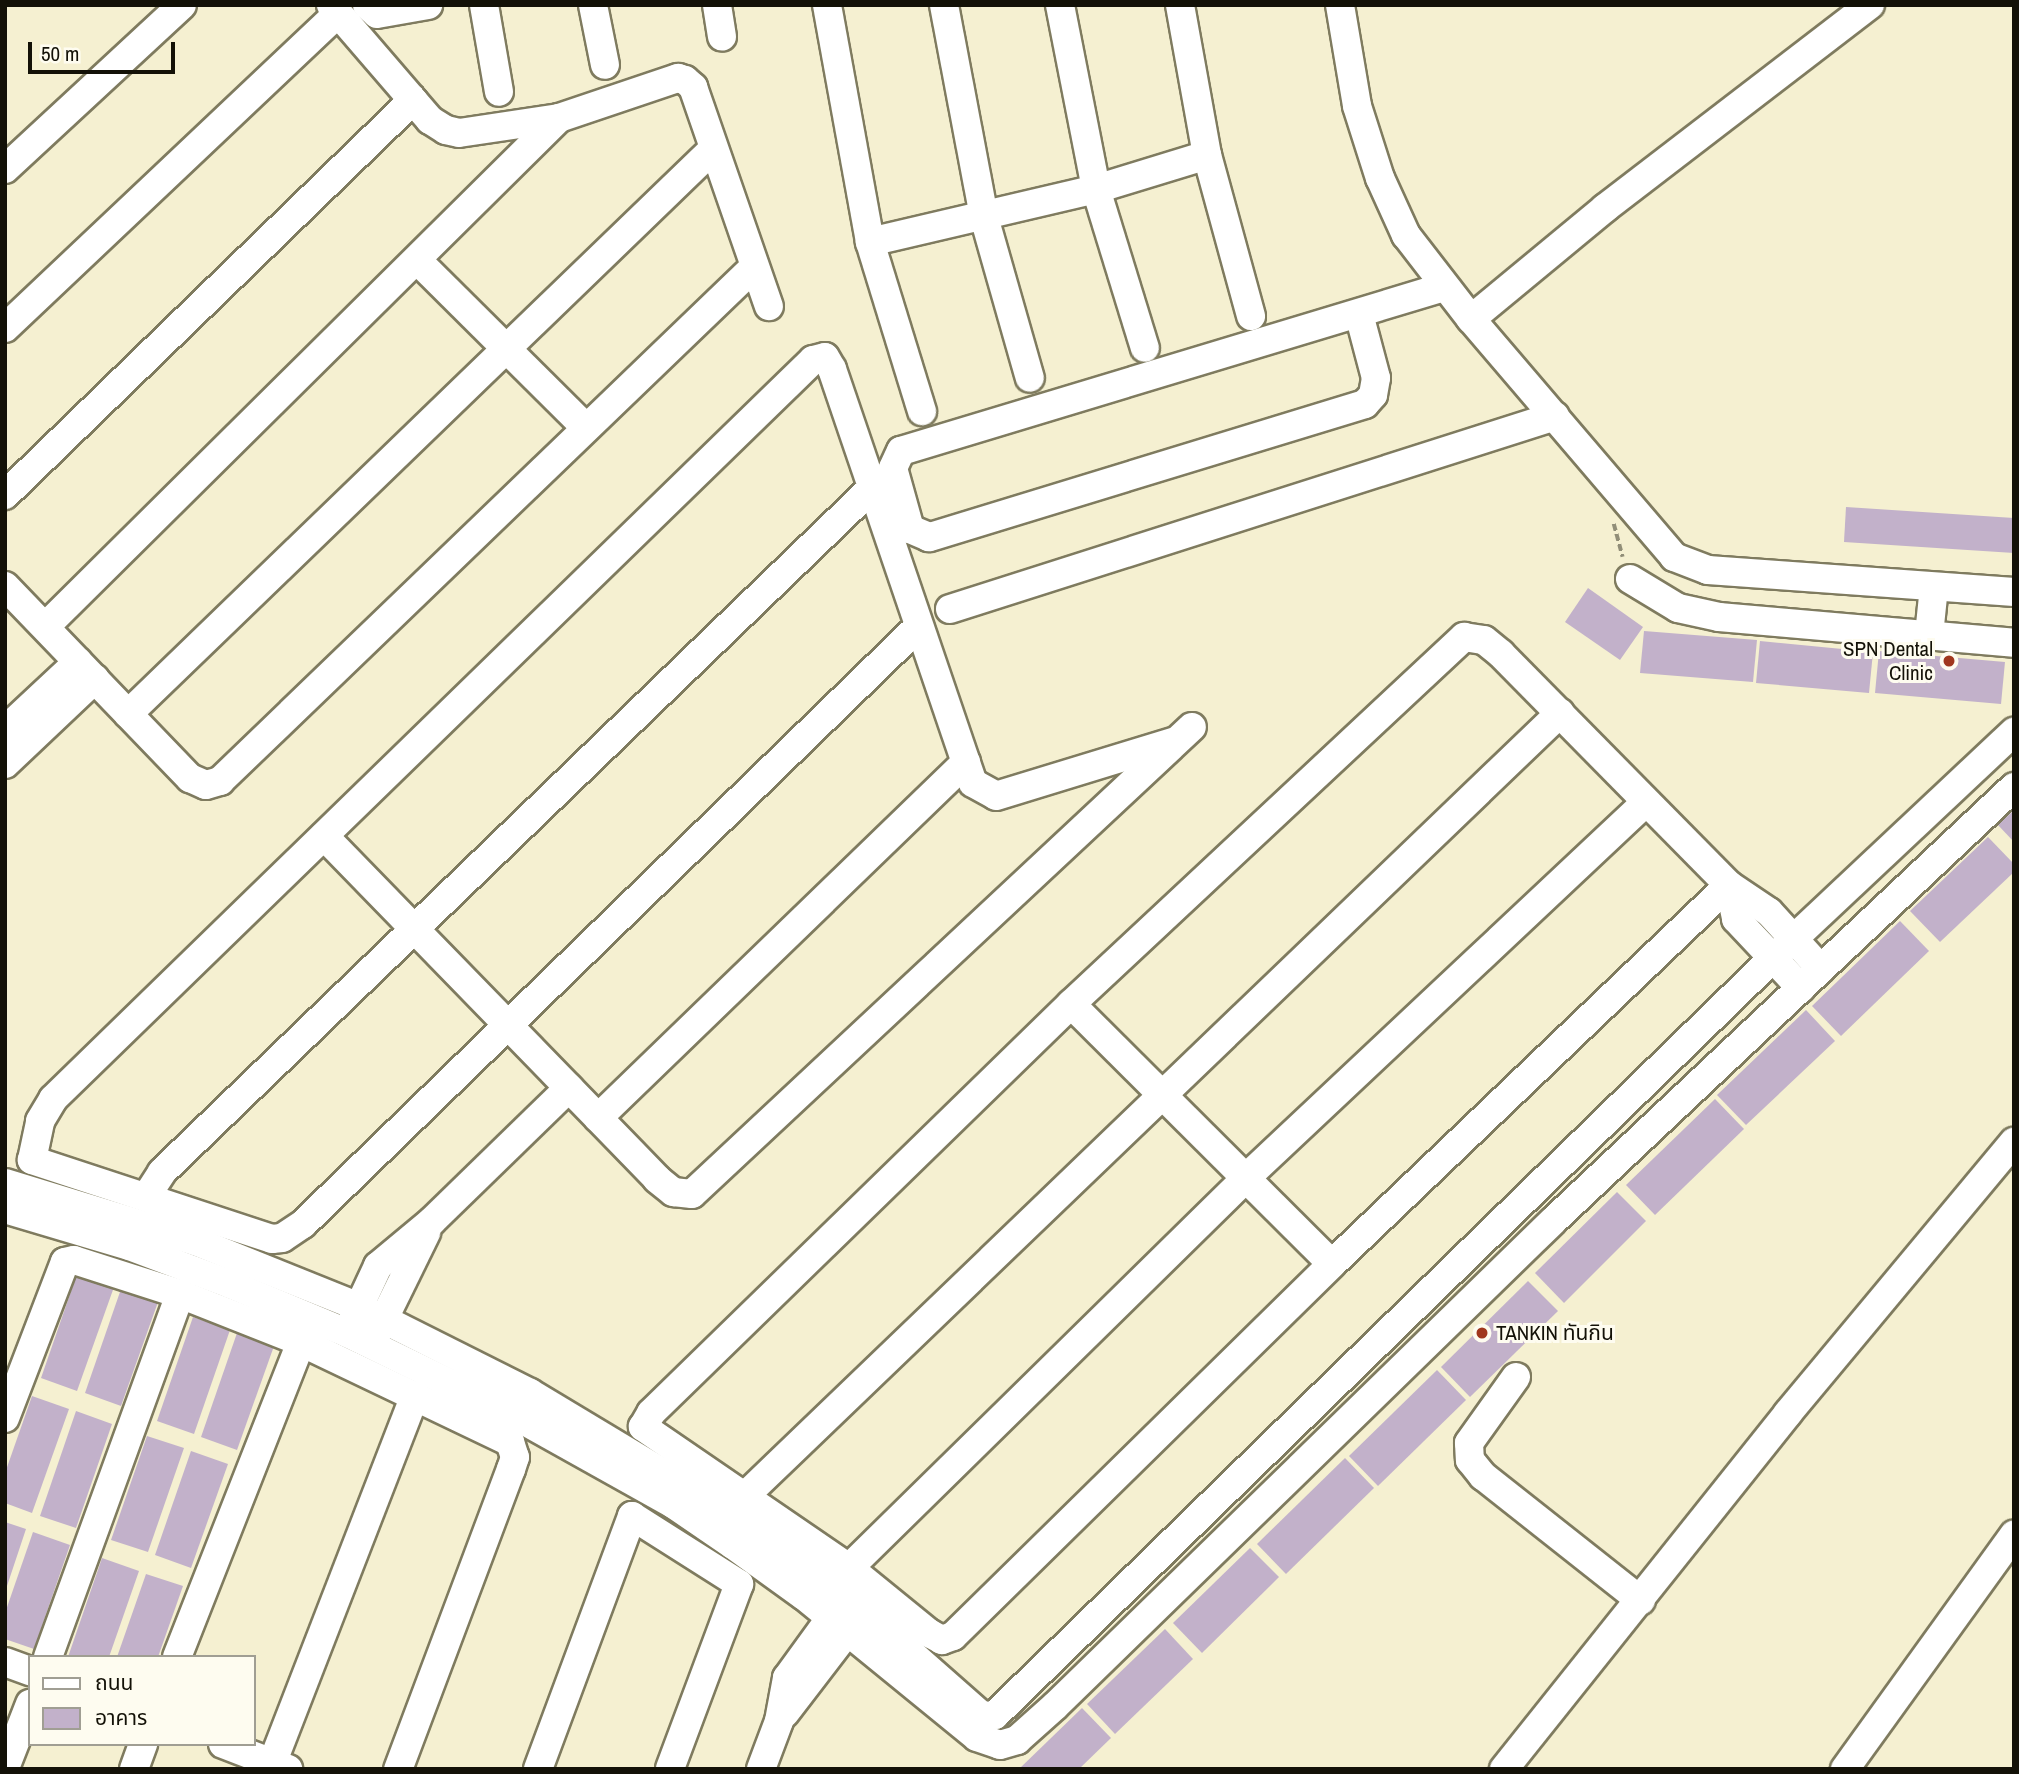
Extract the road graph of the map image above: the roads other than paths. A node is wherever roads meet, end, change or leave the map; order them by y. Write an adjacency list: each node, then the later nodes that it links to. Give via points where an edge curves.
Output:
1 (182, 5): 21 (street)
2 (367, 5): 3 (street, via 377,14)
3 (428, 5)
4 (484, 5): 16 (street)
5 (593, 5): 15 (street)
6 (717, 5): 14 (street)
7 (827, 5): 24 (street)
8 (944, 5): 23 (street)
9 (1060, 5): 22 (street)
10 (1180, 5): 20 (street)
11 (1340, 5): 27 (street, via 1357,106 1380,178 1406,235)
12 (1870, 5): 27 (street, via 1605,208)
13 (335, 9): 17 (street); 31 (street)
14 (722, 37)
15 (605, 65)
16 (499, 92)
17 (413, 100): 18 (street, via 430,120 459,133); 39 (street)
18 (559, 118): 19 (street, via 678,78 693,87); 25 (street)
19 (713, 149): 26 (street); 32 (street)
20 (1207, 155): 22 (street); 29 (street)
21 (5, 169)
22 (1096, 189): 23 (street); 33 (street)
23 (984, 218): 24 (street); 34 (street)
24 (870, 242): 35 (street)
25 (417, 260): 32 (street); 50 (street)
26 (753, 268): 28 (street); 37 (street)
27 (1457, 302): 30 (street); 36 (street)
28 (769, 306)
29 (1251, 316)
30 (1361, 323): 30 (street, via 901,451 893,468 910,529 929,537 1365,404 1373,395 1376,377)
31 (5, 328)
32 (506, 348): 37 (street); 57 (street)
33 (1145, 348)
34 (1030, 378)
35 (922, 411)
36 (1555, 416): 40 (street, via 1650,533); 48 (street)
37 (584, 426): 57 (street, via 220,781 206,785 190,778)
38 (872, 488): 52 (street); 64 (street, via 832,369 825,357 813,360); 66 (street)
39 (5, 495)
40 (1685, 561): 41 (street, via 1708,570); 47 (street)
41 (1753, 573): 43 (street); 49 (street)
42 (1630, 579): 47 (street)
43 (1830, 579): 45 (street); 51 (street)
44 (5, 586): 50 (street)
45 (1934, 587): 46 (street); 53 (street)
46 (2014, 592)
47 (1665, 601): 49 (street, via 1692,611)
48 (950, 610)
49 (1751, 619): 51 (street)
50 (46, 626): 55 (street)
51 (1824, 626): 53 (street)
52 (918, 627): 60 (street); 72 (street)
53 (1929, 635): 54 (street)
54 (2014, 643)
55 (87, 670): 57 (street); 58 (street); 61 (street)
56 (1560, 713): 63 (street); 71 (street, via 1484,640 1464,637); 74 (street)
57 (128, 714)
58 (5, 730)
59 (2014, 732): 67 (street)
60 (965, 762): 75 (street); 75 (street, via 972,783 996,796 1183,734 692,1194 665,1186)
61 (5, 764)
62 (2014, 787): 69 (street)
63 (1646, 802): 65 (street); 77 (street)
64 (324, 836): 66 (street); 79 (street, via 52,1099 40,1121 32,1160)
65 (1729, 885): 67 (street, via 1769,912); 68 (street, via 1736,919); 83 (street)
66 (416, 929): 72 (street); 79 (street, via 162,1172)
67 (1794, 939): 68 (street); 69 (street)
68 (1772, 959): 70 (street); 80 (street)
69 (1821, 969): 70 (street)
70 (1801, 988): 82 (street)
71 (1071, 1004): 74 (street); 95 (street, via 644,1422 645,1430)
72 (509, 1024): 73 (street); 79 (street, via 303,1224 282,1238 272,1239)
73 (569, 1088): 75 (street); 85 (street, via 432,1221 378,1266)
74 (1163, 1093): 77 (street); 95 (street)
75 (598, 1118)
76 (2014, 1142): 98 (street, via 1788,1413)
77 (1248, 1176): 83 (street); 97 (street)
78 (5, 1183): 85 (street, via 145,1223)
79 (146, 1197)
80 (1529, 1198): 82 (street); 93 (street)
81 (5, 1209): 86 (street, via 142,1251)
82 (1553, 1221): 94 (street)
83 (1332, 1264): 97 (street, via 953,1636 942,1640 929,1633)
84 (180, 1294): 87 (street); 91 (street, via 74,1259 65,1262); 100 (street)
85 (371, 1313): 86 (street); 88 (street); 92 (street)
86 (347, 1333): 88 (street)
87 (301, 1342): 90 (street); 101 (street)
88 (372, 1345): 92 (street)
89 (1516, 1377): 98 (street, via 1469,1443 1470,1460 1483,1476)
90 (415, 1395): 109 (street); 112 (street, via 510,1442 515,1457)
91 (5, 1418)
92 (605, 1450): 99 (street, via 683,1511)
93 (1257, 1462): 94 (street); 104 (street)
94 (1281, 1486): 106 (street)
95 (746, 1495): 97 (street)
96 (2014, 1535): 117 (street)
97 (849, 1568)
98 (1641, 1601): 116 (street)
99 (847, 1614): 104 (street, via 982,1716 995,1715); 106 (street, via 977,1737 989,1744); 115 (street, via 779,1721)
100 (49, 1655)
101 (178, 1655)
102 (5, 1662): 103 (street)
103 (28, 1670)
104 (1004, 1707): 106 (street)
105 (28, 1709): 110 (street)
106 (1017, 1740)
107 (142, 1746): 111 (street)
108 (228, 1746): 109 (street)
109 (277, 1767)
110 (5, 1768)
111 (134, 1769)
112 (398, 1769)
113 (538, 1769): 114 (street, via 632,1516 739,1584)
114 (670, 1769)
115 (761, 1769)
116 (1504, 1769)
117 (1845, 1769)

